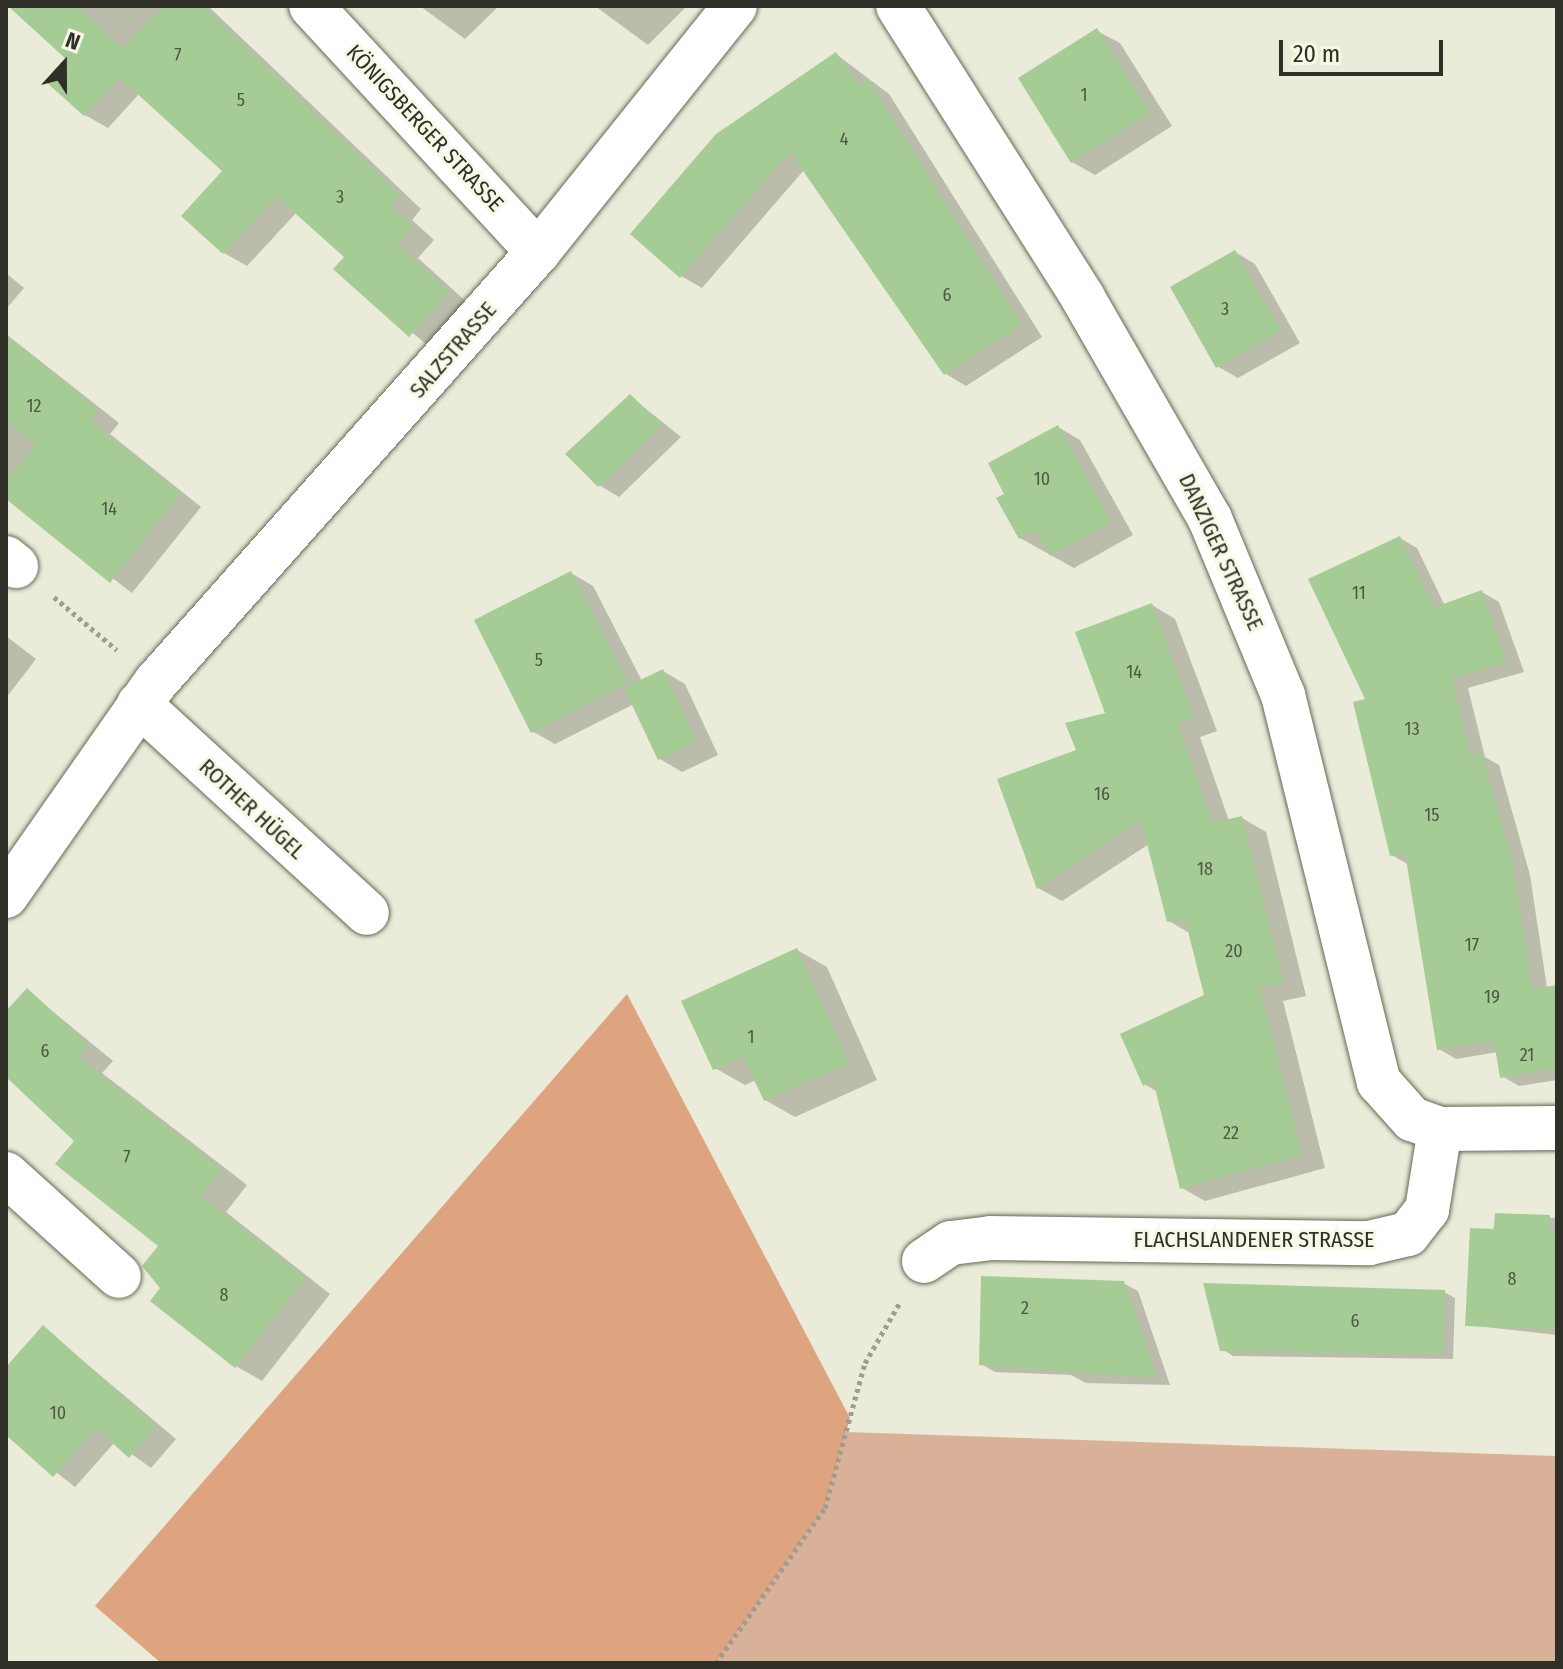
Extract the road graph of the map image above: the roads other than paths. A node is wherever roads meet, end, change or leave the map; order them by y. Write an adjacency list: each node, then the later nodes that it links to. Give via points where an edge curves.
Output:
1 (311, 6): 4 (street, KÖNIGSBERGER STRASSE)
2 (735, 6): 4 (street, SALZSTRASSE)
3 (898, 6): 9 (street, DANZIGER STRASSE, via 1075,285 1210,519 1283,695 1379,1082 1412,1119)
4 (538, 252): 5 (street, SALZSTRASSE)
5 (148, 693): 6 (street); 7 (street, ROTHER HÜGEL)
6 (6, 896)
7 (367, 913)
8 (1557, 1128): 9 (street)
9 (1440, 1129): 11 (street, FLACHSLANDENER STRASSE, via 1427,1210 1408,1234 1369,1243 990,1238 951,1243)
10 (6, 1174): 12 (street)
11 (924, 1261)
12 (119, 1276)

